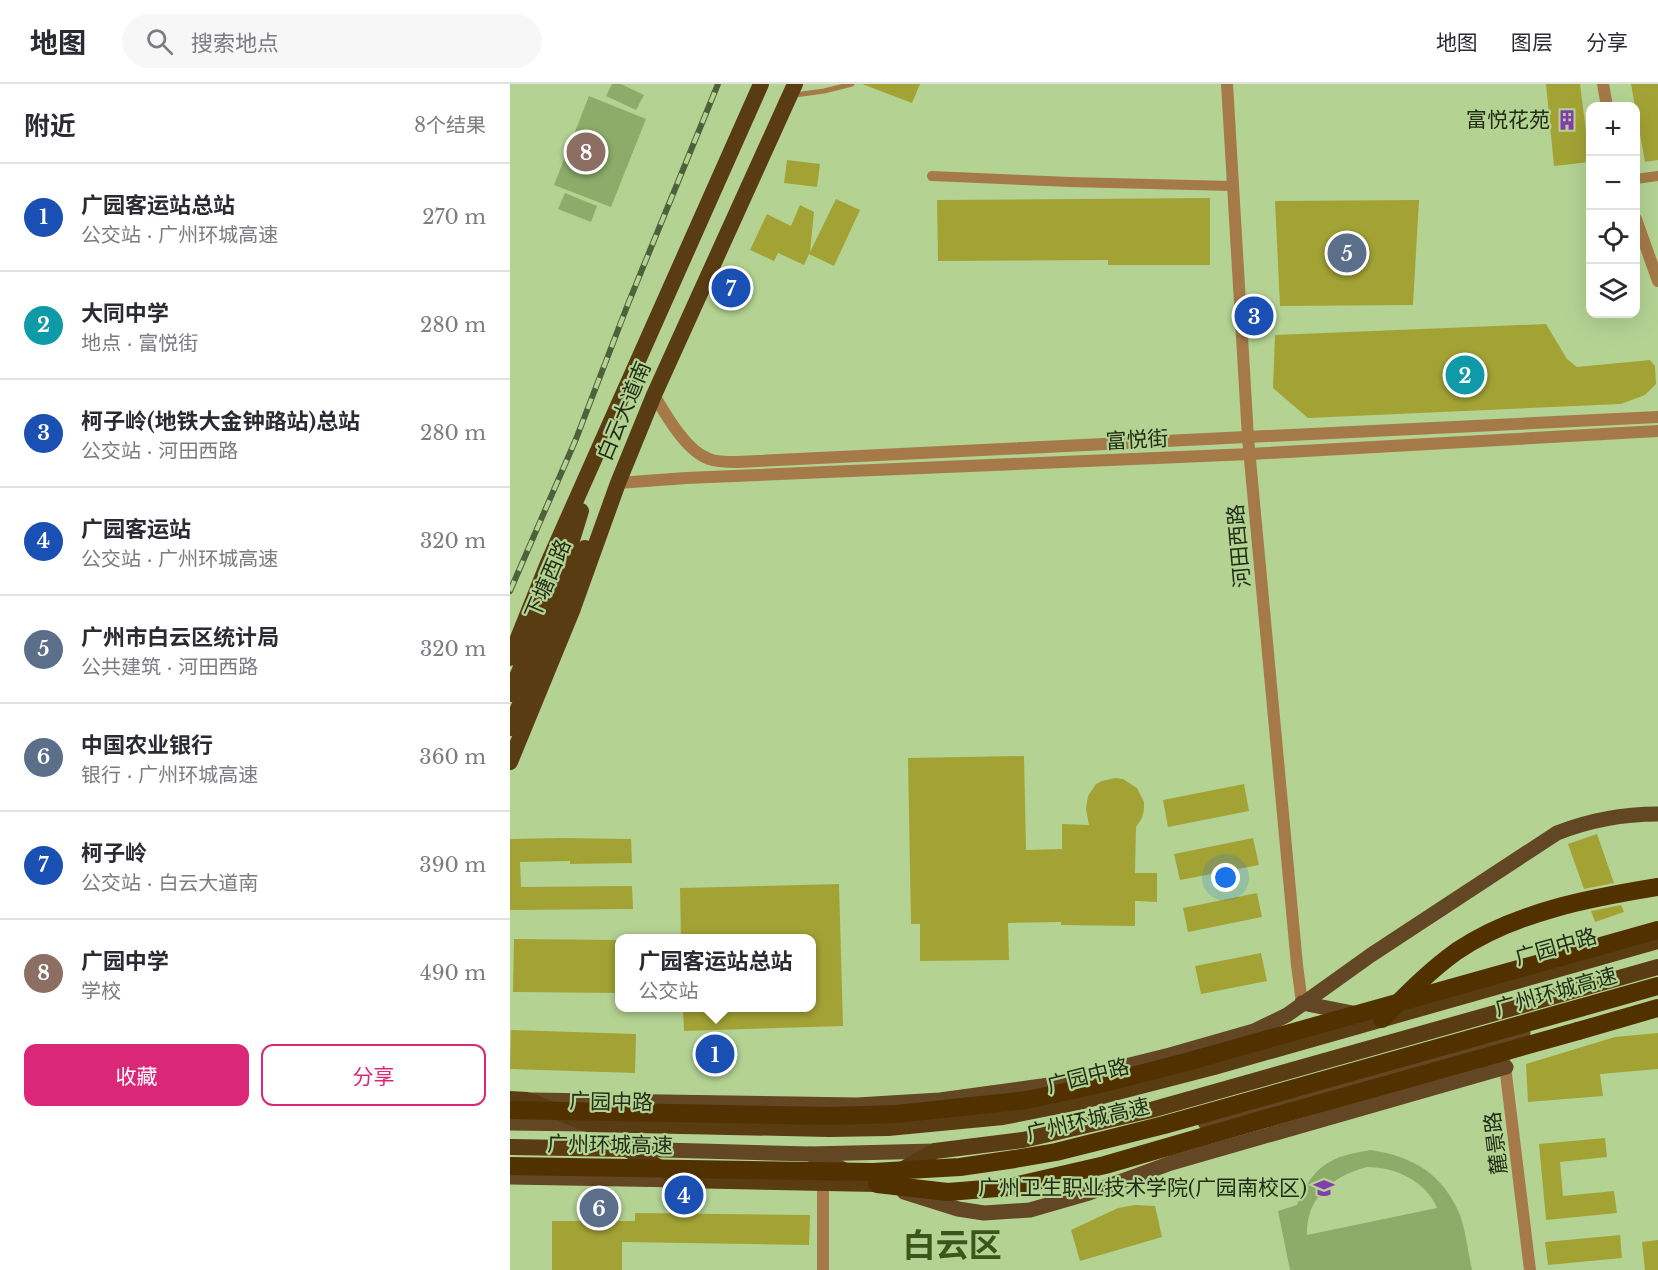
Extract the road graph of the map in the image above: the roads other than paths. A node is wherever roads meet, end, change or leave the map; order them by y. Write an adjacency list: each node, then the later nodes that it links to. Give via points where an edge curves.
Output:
1 (761, 84): 20 (highway, 白云大道南)
2 (852, 84): 5 (lane, via 824,92)
3 (1227, 84): 10 (street, 河田西路)
4 (1603, 84): 6 (street)
5 (792, 90): 13 (highway, 白云大道南)
6 (1606, 102)
7 (932, 176): 10 (street)
8 (1658, 176): 9 (street)
9 (1640, 178)
10 (1232, 186): 17 (street, 河田西路)
11 (1640, 232): 12 (street)
12 (1658, 281)
13 (654, 395): 17 (street, 富悦街, via 699,454 724,462); 21 (highway, 白云大道南)
14 (1658, 417): 16 (street, 富悦街)
15 (1658, 431): 18 (street, 富悦街)
16 (1370, 432): 17 (street, 富悦街); 18 (street)
17 (1248, 438): 19 (street, 河田西路)
18 (1371, 447): 19 (street, 富悦街)
19 (1250, 454): 21 (street, 富悦街); 33 (street, 河田西路)
20 (593, 464): 22 (highway, 白云大道南); 23 (highway, 下塘西路, via 568,550)
21 (618, 483): 24 (highway, 下塘西路, via 575,569); 25 (highway, 白云大道南, via 572,611)
22 (510, 658)
23 (510, 694)
24 (512, 723)
25 (510, 762)
26 (1658, 814): 33 (main road, via 1617,816 1557,833)
27 (1658, 887): 36 (highway, via 1565,906 1491,932 1431,971)
28 (1658, 930): 45 (highway, 广州环城高速, bridge, via 1186,1062 1027,1100 896,1114 830,1116)
29 (1658, 941): 36 (highway, 广园中路)
30 (1658, 967): 35 (highway)
31 (1658, 986): 54 (highway, 广州环城高速, bridge, via 1164,1125 1015,1159 873,1172)
32 (1658, 995): 37 (main road)
33 (1302, 1003): 36 (main road); 38 (main road, via 1254,1031)
34 (1658, 1008): 58 (highway, bridge, via 1105,1165 1010,1186 948,1192)
35 (1494, 1013): 37 (street, 麓景路); 41 (highway)
36 (1382, 1019): 39 (highway, 广园中路)
37 (1501, 1040): 40 (street, 麓景路); 42 (main road)
38 (1170, 1055): 39 (main road); 44 (main road, via 1049,1085)
39 (1214, 1068): 48 (highway, 广园中路, via 1040,1111)
40 (1506, 1068): 58 (main road, via 1172,1163 1030,1210 984,1213 958,1209); 60 (street, 麓景路)
41 (1245, 1084): 42 (main road); 49 (highway)
42 (1315, 1093): 49 (main road, via 1166,1131)
43 (518, 1100): 44 (main road, via 857,1105); 47 (highway)
44 (940, 1100): 48 (main road)
45 (510, 1110)
46 (510, 1123): 47 (main road, 广园中路)
47 (588, 1124): 48 (highway, 广园中路)
48 (888, 1128)
49 (1071, 1130): 52 (highway)
50 (510, 1147): 51 (highway)
51 (627, 1149): 53 (main road); 56 (highway)
52 (935, 1151): 53 (main road); 58 (highway)
53 (810, 1154): 58 (main road)
54 (510, 1166)
55 (510, 1177): 56 (main road)
56 (681, 1180): 57 (highway)
57 (823, 1183): 58 (highway); 59 (street)
58 (877, 1184)
59 (823, 1270)
60 (1530, 1270)

